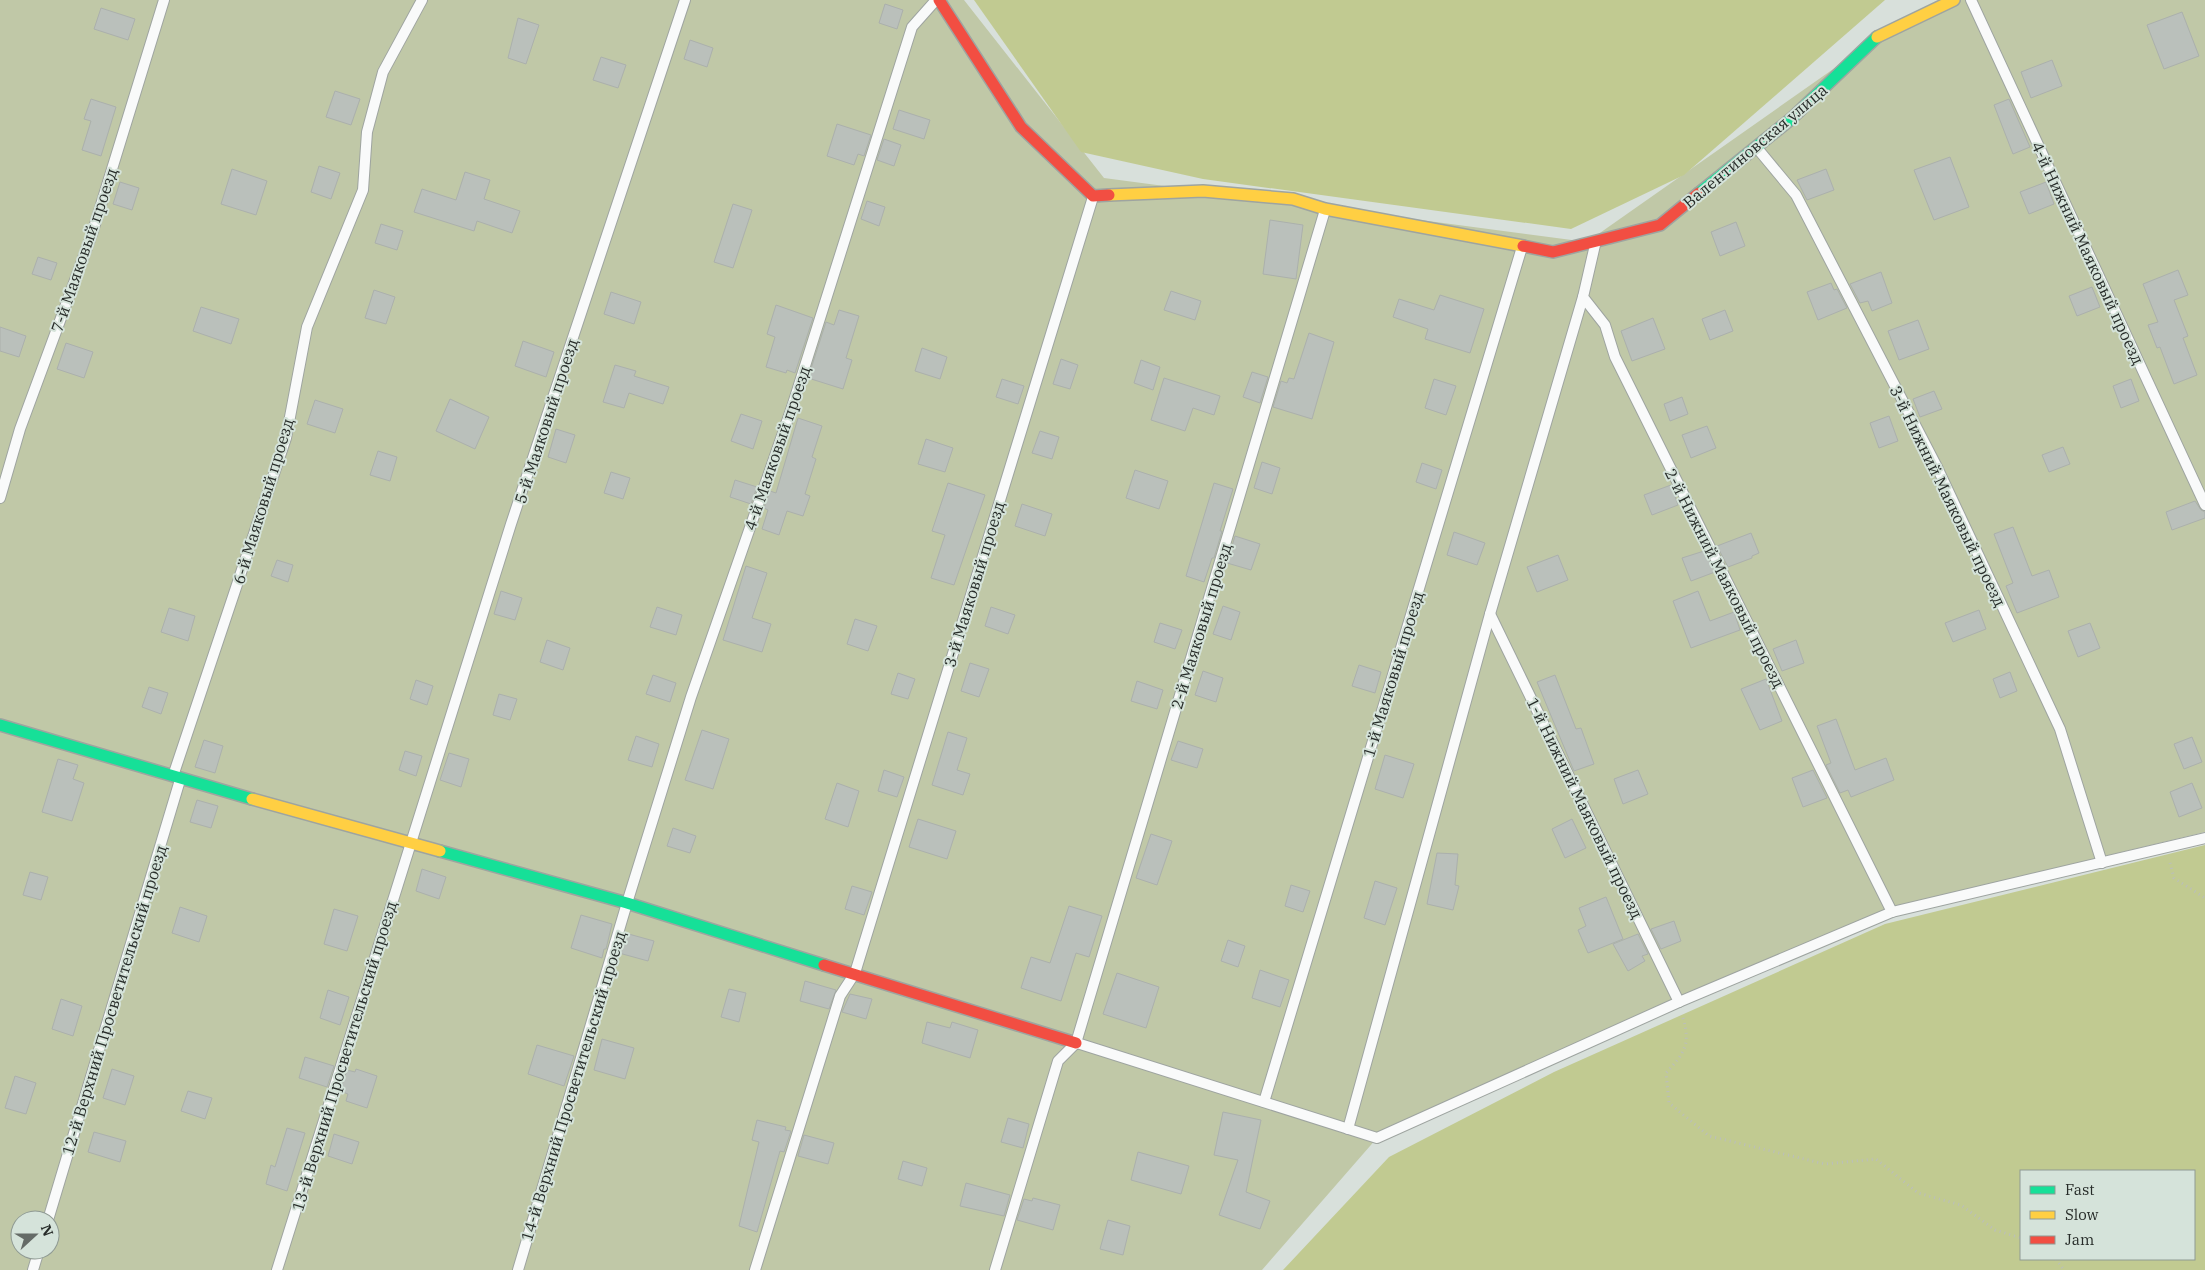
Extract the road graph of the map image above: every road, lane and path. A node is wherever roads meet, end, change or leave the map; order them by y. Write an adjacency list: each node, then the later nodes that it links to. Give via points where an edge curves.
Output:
1 (164, 0): 13 (lane, 7-й Маяковый проезд, via 92,234 20,429)
2 (422, 0): 17 (lane, 6-й Маяковый проезд, via 383,72 367,132 363,190 307,327 286,438)
3 (685, 0): 19 (lane, 5-й Маяковый проезд, via 511,524)
4 (938, 0): 8 (street, via 1021,127); 23 (lane, 4-й Маяковый проезд, via 912,27 792,407 691,697)
5 (1954, 0): 7 (street, Валентиновская улица, via 1879,35)
6 (1971, 0): 14 (lane, 4-й Нижний Маяковый проезд)
7 (1756, 148): 10 (street, Валентиновская улица, via 1660,225); 21 (lane, 3-й Нижний Маяковый проезд, via 1796,195 1936,467 2060,729)
8 (1093, 196): 9 (street, Валентиновская улица, via 1203,191 1293,198); 25 (lane, 3-й Маяковый проезд)
9 (1325, 210): 11 (street, Валентиновская улица); 27 (lane, 2-й Маяковый проезд)
10 (1596, 241): 11 (street, Валентиновская улица, via 1553,252); 12 (lane)
11 (1522, 246): 28 (lane, 1-й Маяковый проезд)
12 (1583, 297): 15 (lane); 24 (lane, 2-й Нижний Маяковый проезд, via 1605,325 1615,357)
13 (0, 498)
14 (2205, 506)
15 (1490, 614): 26 (lane, 1-й Нижний Маяковый проезд); 29 (lane)
16 (0, 725): 17 (street)
17 (176, 778): 19 (street); 30 (lane, 12-й Верхний Просветительский проезд)
18 (2205, 838): 20 (lane)
19 (411, 843): 23 (street); 32 (lane, 13-й Верхний Просветительский проезд)
20 (2166, 848): 21 (lane); 22 (path, via 2174,878)
21 (2102, 863): 24 (lane)
22 (2205, 898)
23 (627, 903): 25 (street); 33 (lane, 14-й Верхний Просветительский проезд)
24 (1892, 912): 26 (lane)
25 (855, 973): 27 (street); 34 (lane, 3-й Маяковый проезд, via 840,996)
26 (1679, 1002): 29 (lane, via 1377,1138); 31 (path, via 1688,1032 1684,1053 1666,1073 1669,1103 1709,1136 1826,1164 1876,1159 1918,1193 1961,1205 1995,1230)
27 (1076, 1042): 28 (lane); 35 (lane, via 1058,1061)
28 (1264, 1102): 29 (lane)
29 (1348, 1129)
30 (51, 1210)
31 (2020, 1238)
32 (277, 1270)
33 (518, 1270)
34 (755, 1270)
35 (995, 1270)

